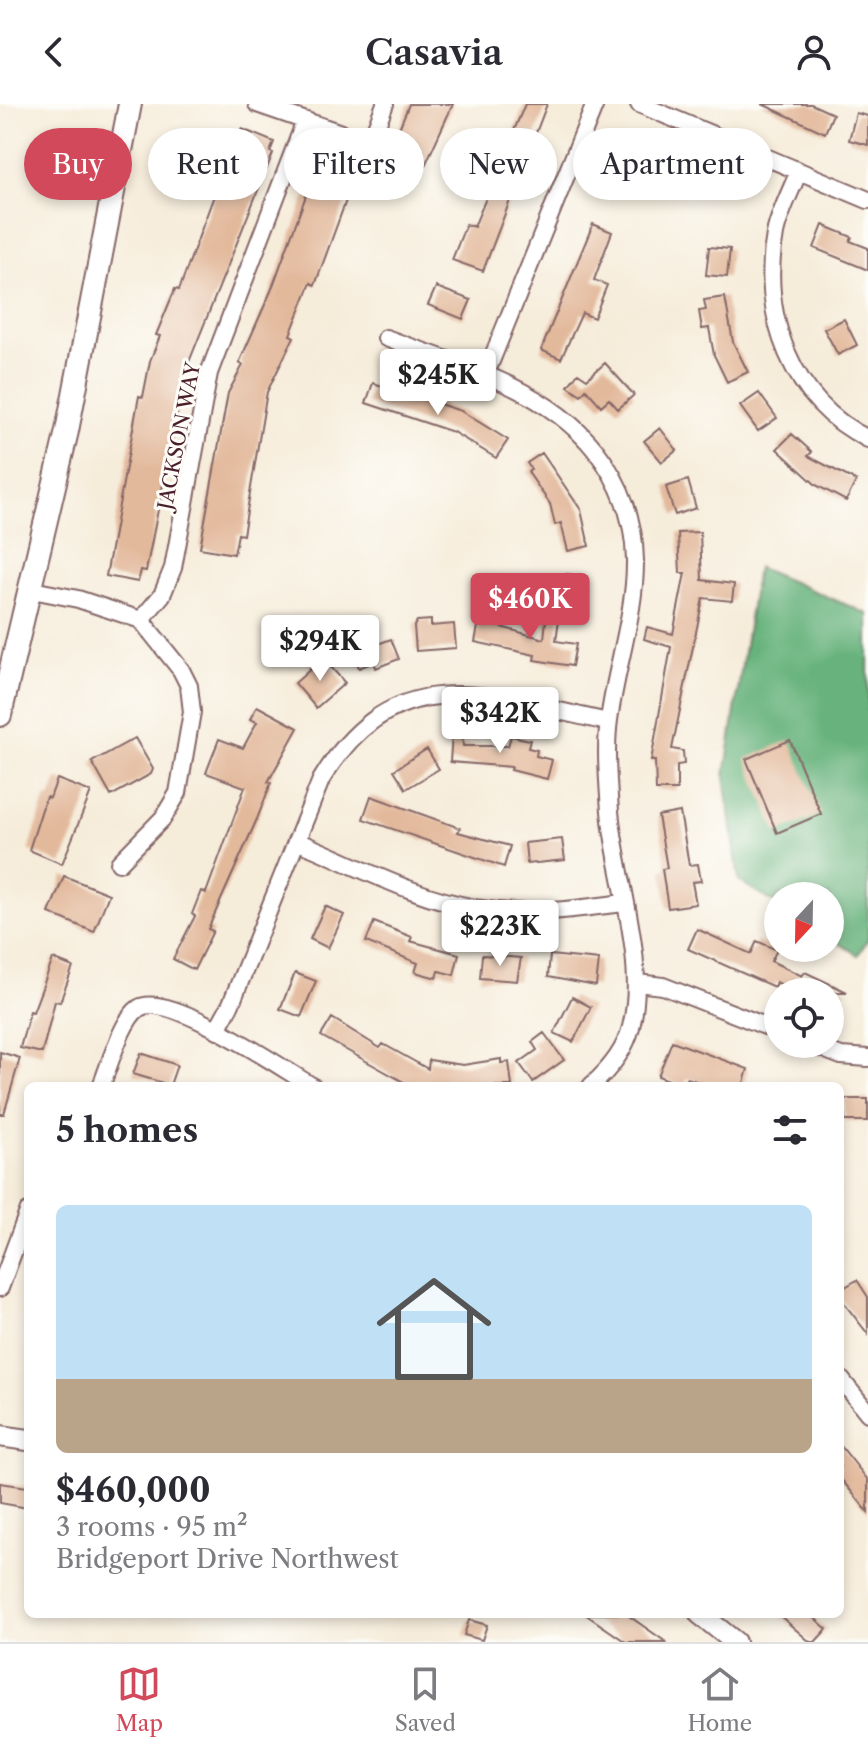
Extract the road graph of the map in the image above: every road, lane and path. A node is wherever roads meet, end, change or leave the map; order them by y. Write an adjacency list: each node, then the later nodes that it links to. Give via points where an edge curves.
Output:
1 (130, 104): 12 (main road)
2 (257, 104): 6 (street)
3 (385, 104): 6 (street, via 370,143)
4 (595, 104): 10 (street)
5 (639, 104): 7 (street)
6 (305, 121): 13 (street, JACKSON WAY, via 209,373 173,568 162,595)
7 (799, 171): 8 (street); 11 (street, via 775,231 769,281 778,333 801,381 828,411)
8 (868, 200)
9 (386, 338): 10 (street)
10 (485, 376): 15 (street, via 535,397 572,424 604,462 625,506 635,547 636,589)
11 (868, 439)
12 (32, 590): 13 (street); 14 (main road)
13 (141, 620): 17 (street, via 181,670 192,712 178,793 163,818)
14 (0, 715)
15 (608, 722): 16 (street, via 472,693 405,702 368,722 338,751); 18 (street, via 610,811)
16 (296, 841): 18 (street, via 429,895 476,908 540,913); 21 (street)
17 (119, 863)
18 (624, 903): 19 (street)
19 (637, 983): 20 (street, via 663,986); 26 (street, via 622,1050)
20 (764, 1026)
21 (217, 1029): 24 (street, via 156,1004 141,1006 130,1016); 25 (street)
22 (844, 1056): 23 (street)
23 (868, 1058)
24 (103, 1082)
25 (305, 1082)
26 (595, 1082)
27 (24, 1223): 28 (street)
28 (0, 1288)
29 (844, 1383): 30 (street)
30 (868, 1413)
31 (0, 1436): 32 (street)
32 (24, 1439)
33 (705, 1618): 34 (street)
34 (735, 1642)

